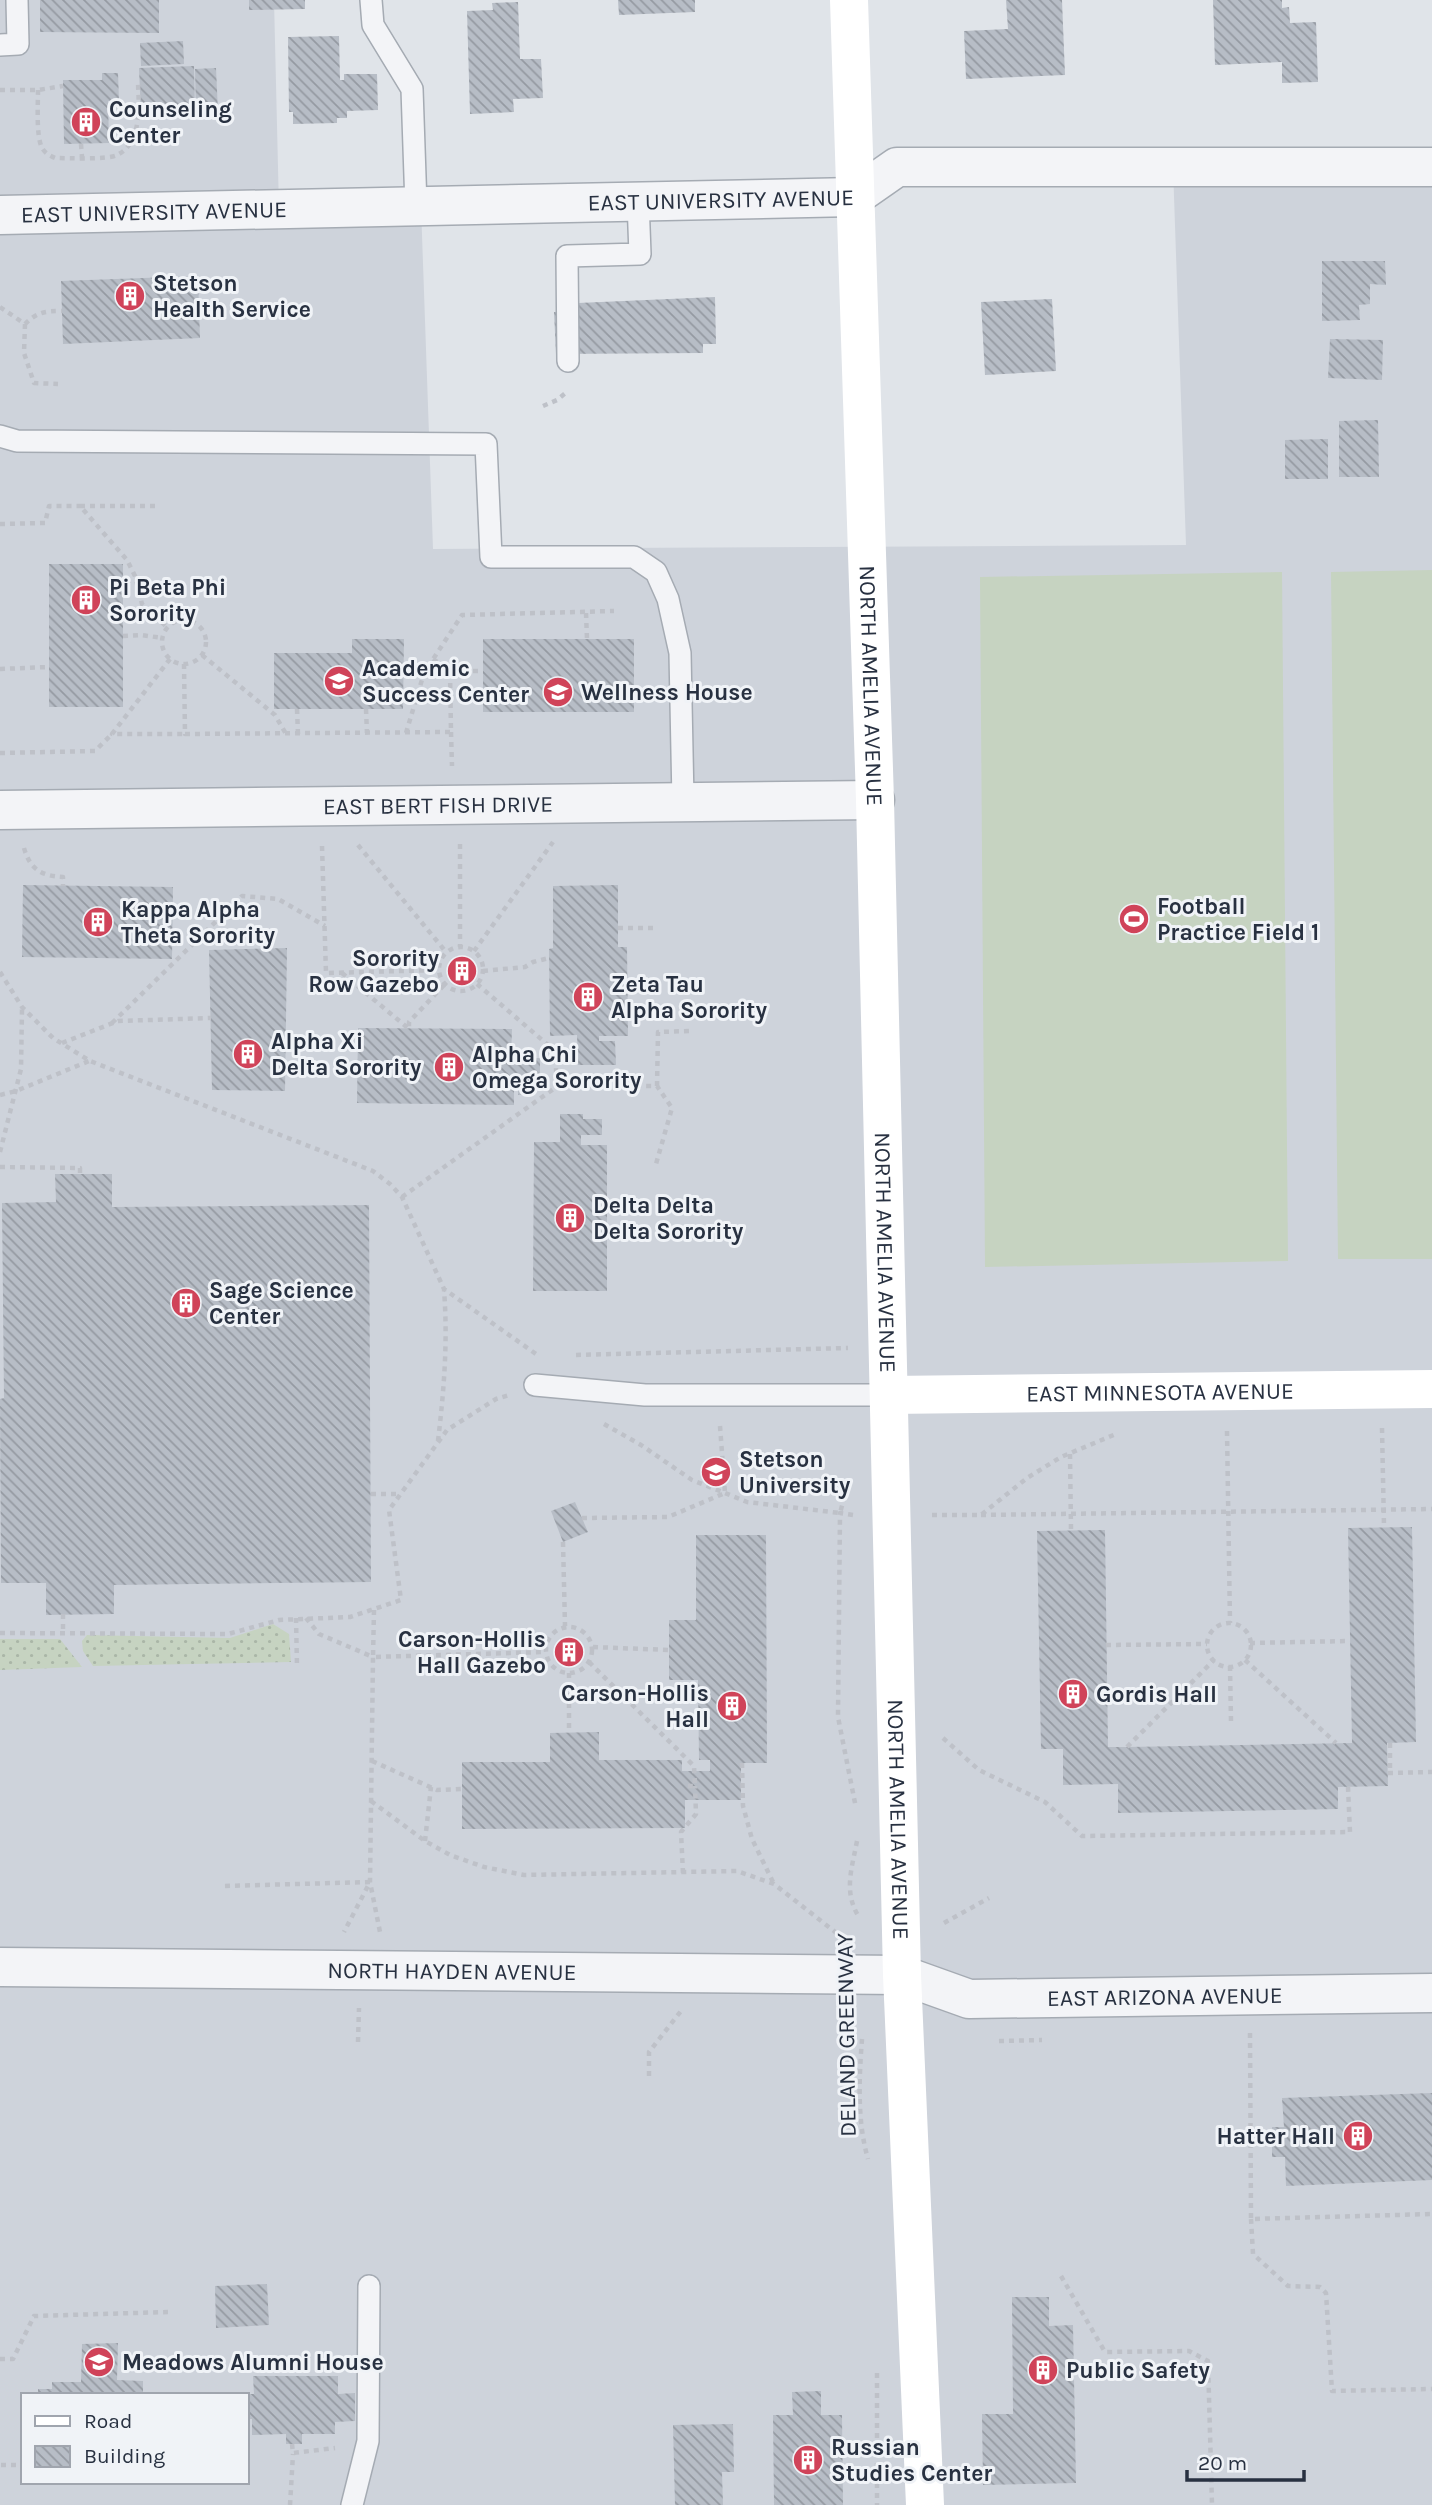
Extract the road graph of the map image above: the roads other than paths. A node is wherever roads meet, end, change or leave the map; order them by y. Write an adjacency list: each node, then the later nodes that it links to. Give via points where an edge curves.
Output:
1 (17, 0): 4 (lane, via 18,44)
2 (371, 0): 8 (lane, via 373,26 412,89)
3 (849, 0): 6 (main road, NORTH AMELIA AVENUE)
4 (0, 45)
5 (1432, 167): 6 (street, EAST UNIVERSITY AVENUE, via 897,167)
6 (854, 197): 7 (street, EAST UNIVERSITY AVENUE); 12 (main road, NORTH AMELIA AVENUE)
7 (638, 201): 8 (street, EAST UNIVERSITY AVENUE); 10 (lane, via 640,254 567,256)
8 (416, 206): 9 (street, EAST UNIVERSITY AVENUE)
9 (0, 215)
10 (568, 360)
11 (0, 436): 13 (lane, via 17,441 486,443 491,556 634,556 656,572 668,599 680,653)
12 (875, 800): 13 (street, EAST BERT FISH DRIVE); 17 (main road, NORTH AMELIA AVENUE)
13 (683, 802): 14 (street, EAST BERT FISH DRIVE)
14 (11, 825)
15 (534, 1385): 17 (lane, via 645,1395)
16 (1432, 1389): 17 (main road, EAST MINNESOTA AVENUE)
17 (871, 1395): 19 (main road, NORTH AMELIA AVENUE, via 892,1515)
18 (0, 1967): 19 (street, NORTH HAYDEN AVENUE)
19 (902, 1975): 20 (street, EAST ARIZONA AVENUE, via 969,1999); 23 (main road, NORTH AMELIA AVENUE)
20 (1432, 1993)
21 (369, 2286): 22 (lane, via 367,2444)
22 (352, 2505)
23 (925, 2505)

